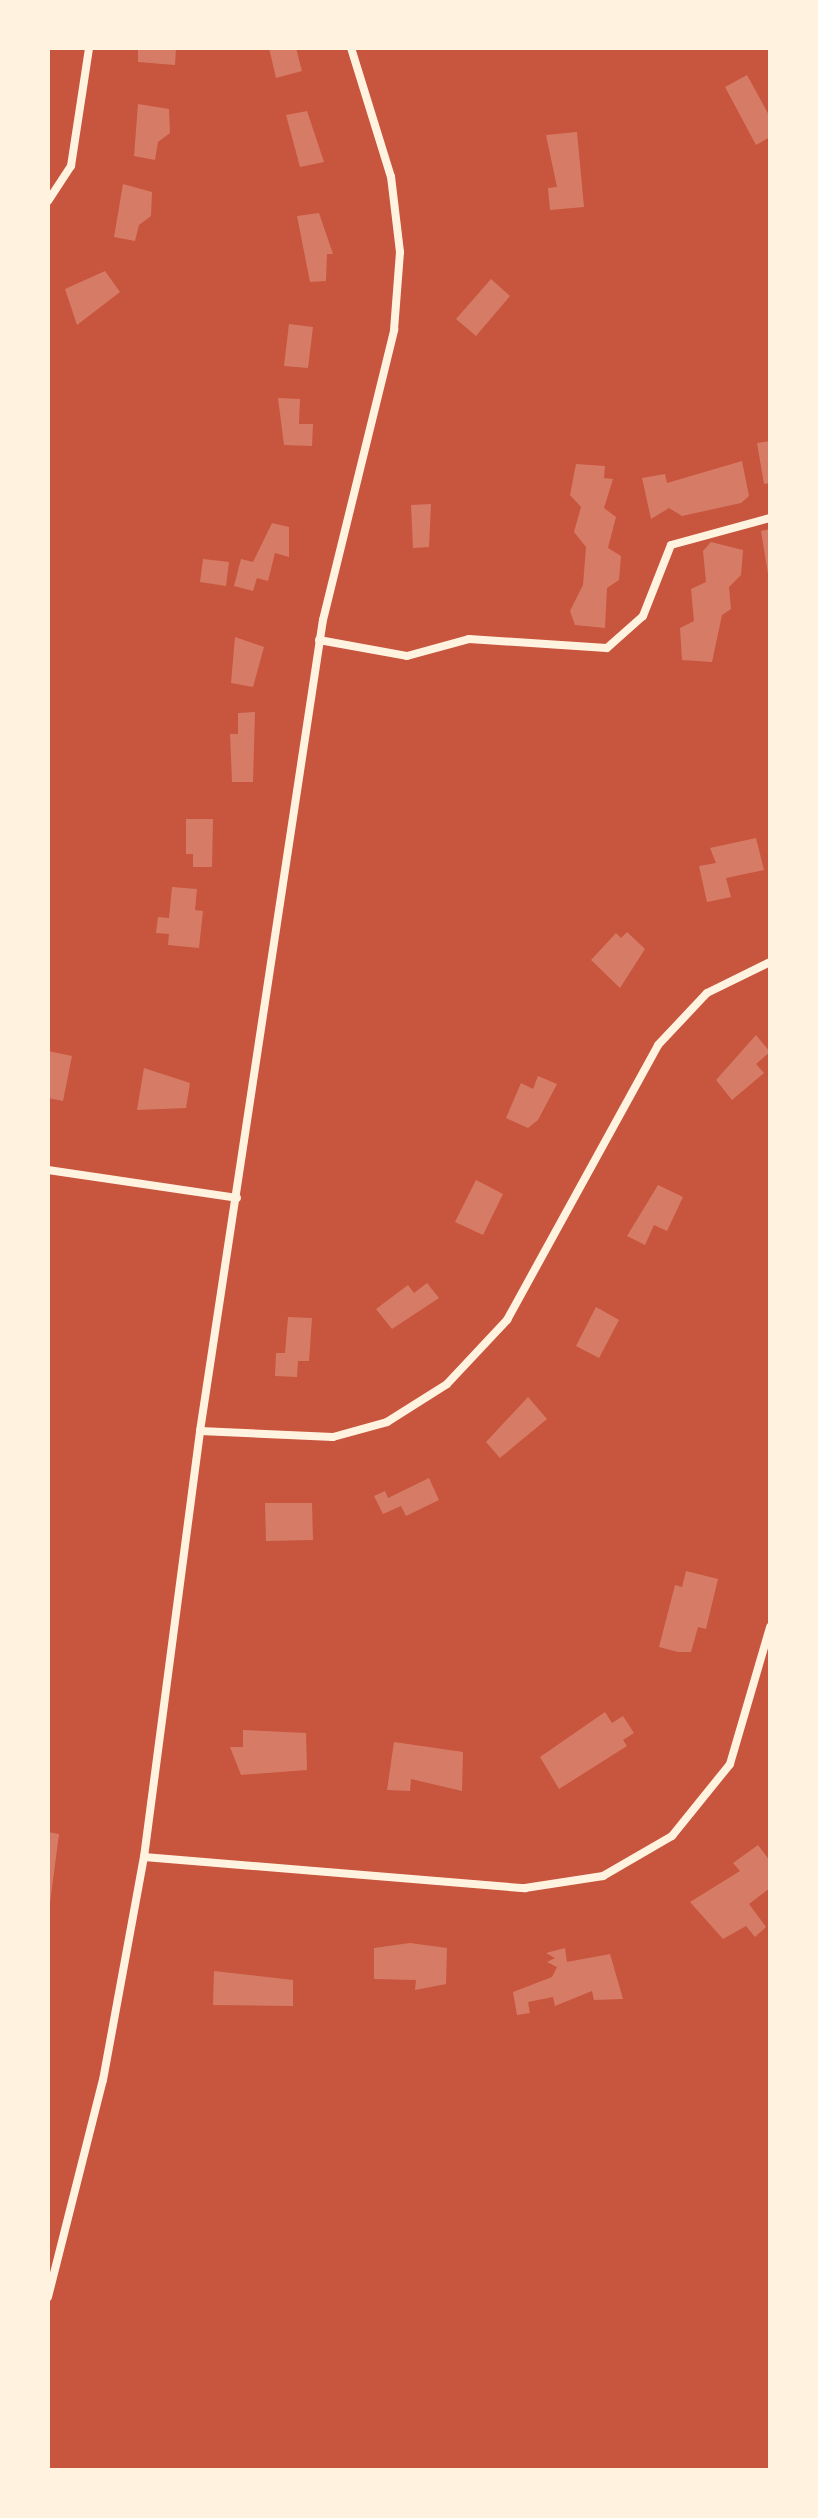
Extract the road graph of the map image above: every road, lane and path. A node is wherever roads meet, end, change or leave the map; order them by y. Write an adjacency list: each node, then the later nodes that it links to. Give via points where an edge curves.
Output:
1 (89, 48): 3 (street, via 71,166)
2 (351, 48): 5 (street, via 391,177 400,252 394,330)
3 (48, 201)
4 (770, 518): 5 (street, via 671,545 643,616 607,648 469,639 407,656)
5 (319, 640): 8 (street)
6 (770, 962): 9 (street, via 707,993 658,1045 507,1320 447,1384 387,1422 333,1437)
7 (48, 1170): 8 (street)
8 (237, 1198): 9 (street)
9 (200, 1431): 11 (street)
10 (770, 1627): 11 (street, via 730,1764 672,1836 603,1876 525,1888)
11 (144, 1857): 12 (street, via 103,2080)
12 (48, 2297)

